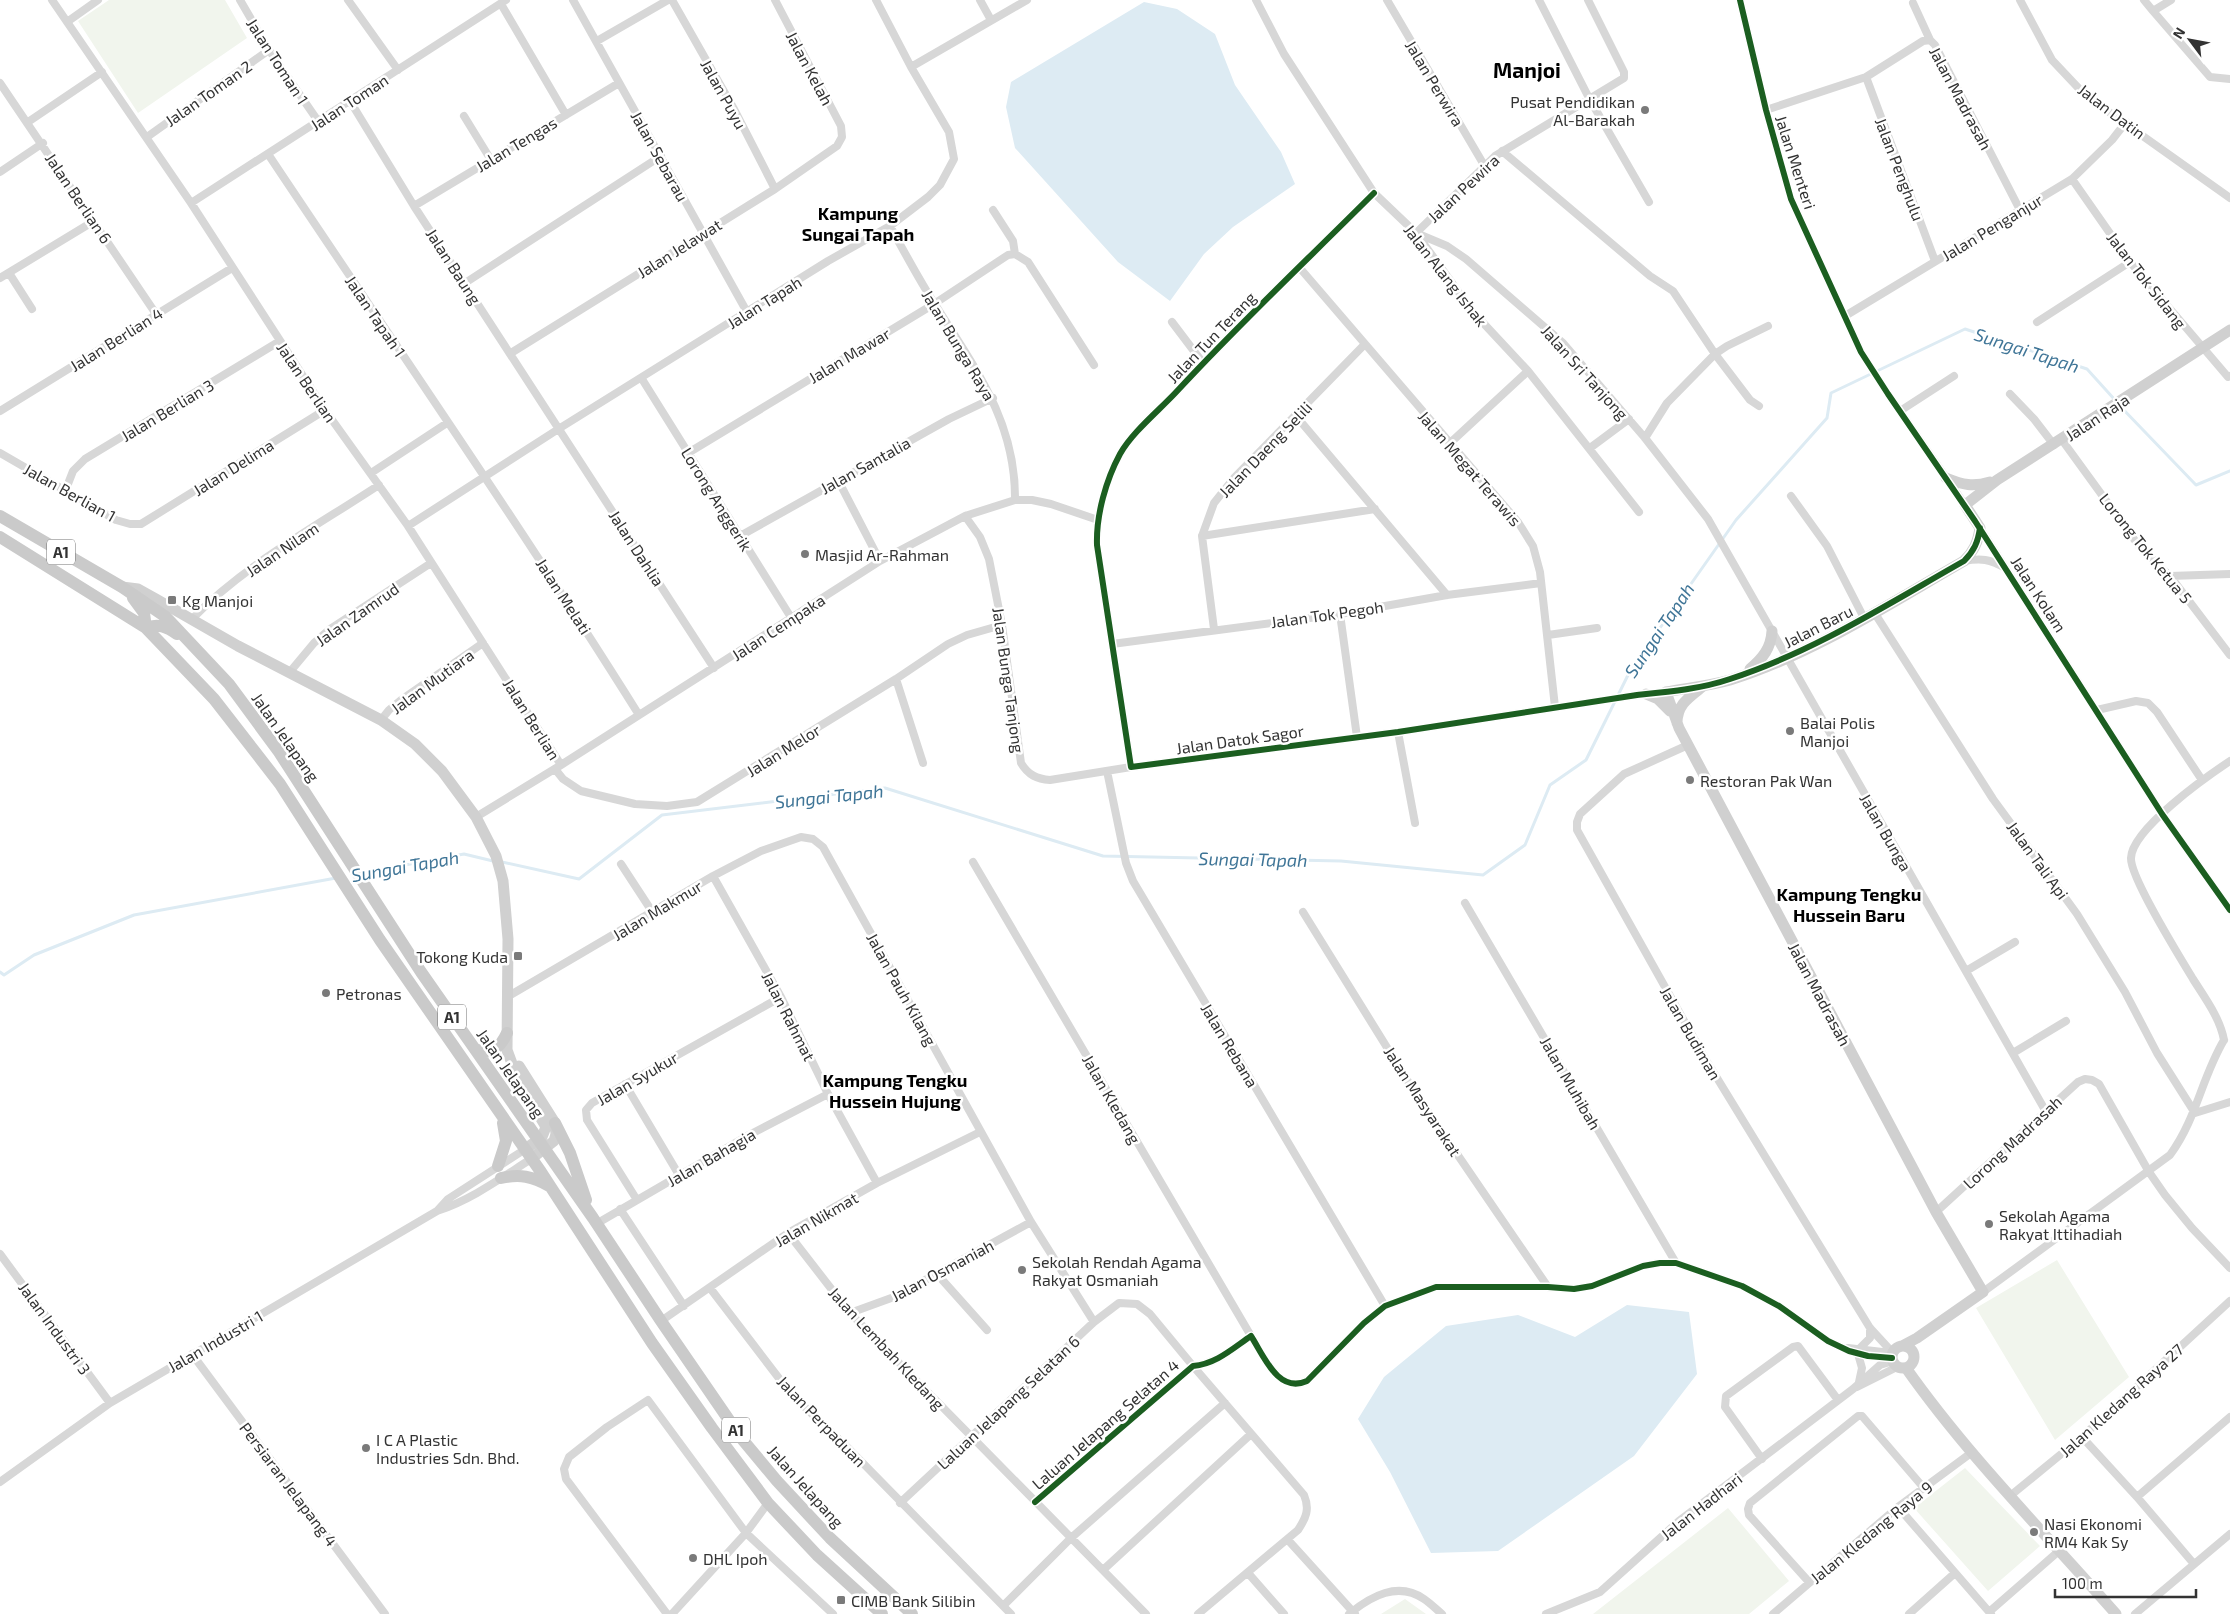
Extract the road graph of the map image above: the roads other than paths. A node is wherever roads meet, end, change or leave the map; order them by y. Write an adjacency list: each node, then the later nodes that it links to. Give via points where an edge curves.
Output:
1 (52, 0): 24 (street, Jalan Berlian)
2 (98, 0): 24 (street)
3 (240, 0): 27 (street, Jalan Toman 1)
4 (348, 0): 29 (street)
5 (573, 0): 26 (street, Jalan Sebarau)
6 (668, 0): 26 (street)
7 (672, 0): 53 (street, Jalan Puyu)
8 (775, 0): 44 (street, Jalan Kelah, via 841,126)
9 (876, 0): 28 (street, Jalan Tapah)
10 (980, 0): 23 (street)
11 (1027, 0): 23 (street)
12 (1256, 0): 54 (street, Jalan Alang Ishak, via 1284,54)
13 (1387, 0): 50 (street, Jalan Perwira)
14 (1539, 0): 35 (street)
15 (1588, 0): 35 (street, Jalan Pewira, via 1625,75 1622,80)
16 (1740, 0): 37 (street, Jalan Menteri)
17 (2020, 0): 42 (street, Jalan Datin, via 2052,60 2085,95)
18 (2144, 0): 22 (street)
19 (2171, 0): 22 (street)
20 (504, 2): 29 (street, Jalan Toman); 38 (street)
21 (1914, 3): 25 (street)
22 (2153, 11): 32 (street, via 2210,76)
23 (991, 20): 28 (street)
24 (67, 22): 30 (street, Jalan Berlian)
25 (1930, 40): 31 (street, Jalan Madrasah, via 1923,41); 60 (street, Jalan Madrasah)
26 (597, 41): 34 (street, Jalan Sebarau)
27 (269, 50): 40 (street, Jalan Toman 1); 43 (street, Jalan Toman 2)
28 (911, 67): 62 (street, Jalan Tapah, via 950,132 954,159 940,185)
29 (398, 70): 36 (street, Jalan Toman)
30 (102, 72): 41 (street); 43 (street, Jalan Berlian)
31 (1866, 77): 37 (street, Jalan Madrasah); 66 (street, Jalan Penghulu)
32 (2230, 79)
33 (0, 83): 41 (street, Jalan Berlian 6)
34 (619, 83): 38 (street, Jalan Tengas); 48 (street, Jalan Sebarau)
35 (1589, 98): 46 (street, Jalan Pewira); 56 (street)
36 (350, 101): 40 (street, Jalan Toman); 58 (street, Jalan Baung)
37 (1766, 110): 77 (street, Jalan Menteri, via 1791,199)
38 (566, 115): 49 (street, Jalan Tengas)
39 (464, 116): 49 (street)
40 (318, 121): 47 (street, Jalan Toman)
41 (28, 122): 45 (street, Jalan Berlian 6)
42 (2126, 122): 52 (street, Jalan Penganjur); 55 (street, Jalan Datin)
43 (147, 137): 57 (street, Jalan Berlian)
44 (842, 137): 53 (street, Jalan Jelawat, via 837,146)
45 (42, 144): 51 (street); 61 (street, Jalan Berlian 6)
46 (1502, 151): 50 (street, Jalan Pewira); 86 (street, via 1650,276 1673,291)
47 (268, 154): 57 (street, Jalan Toman); 102 (street, Jalan Tapah 1)
48 (661, 156): 63 (street, Jalan Sebarau); 72 (street)
49 (490, 160): 58 (street, Jalan Tengas)
50 (1484, 165): 64 (street, Jalan Pewira)
51 (0, 172)
52 (2072, 179): 60 (street, Jalan Penganjur); 67 (street, Jalan Tok Sidang)
53 (775, 189): 63 (street, Jalan Jelawat)
54 (1374, 193): 64 (street, Jalan Alang Ishak); 68 (street, Jalan Tun Terang)
55 (2230, 198)
56 (1649, 202)
57 (191, 203): 69 (street, Jalan Berlian)
58 (414, 206): 72 (street, Jalan Baung)
59 (993, 210): 65 (street, via 1013,241)
60 (2020, 210): 66 (street, Jalan Penganjur)
61 (94, 221): 70 (street); 76 (street, Jalan Berlian 6)
62 (890, 226): 73 (street, Jalan Bunga Raya); 75 (street, Jalan Tapah)
63 (702, 233): 75 (street, Jalan Sebarau); 85 (street, Jalan Jelawat)
64 (1416, 233): 89 (street, Jalan Alang Ishak, via 1473,312); 101 (street, Jalan Sri Tanjong, via 1447,246 1466,259 1542,324 1563,343)
65 (1012, 255): 73 (street, Jalan Mawar); 88 (street, via 1028,262)
66 (1935, 261): 77 (street, Jalan Penganjur)
67 (2130, 262): 79 (street); 84 (street, Jalan Tok Sidang)
68 (1299, 267): 83 (street, Jalan Megat Terawis); 87 (street, Jalan Tun Terang)
69 (232, 268): 76 (street, Jalan Berlian 4); 82 (street, Jalan Berlian)
70 (10, 272): 71 (street); 74 (street)
71 (0, 278)
72 (465, 283): 85 (street, Jalan Baung)
73 (934, 304): 95 (street, Jalan Bunga Raya); 109 (street, Jalan Mawar)
74 (32, 309)
75 (747, 312): 92 (street, Jalan Tapah)
76 (156, 314): 97 (street, Jalan Berlian 4)
77 (1845, 316): 93 (street, Jalan Menteri)
78 (1172, 322): 87 (street)
79 (2037, 322)
80 (1768, 326): 86 (street)
81 (2230, 330): 84 (street, Jalan Raja)
82 (280, 341): 98 (street, Jalan Berlian); 116 (street, Jalan Berlian 3, via 85,459 73,471)
83 (1364, 345): 100 (street, Jalan Daeng Selili); 106 (street, Jalan Megat Terawis)
84 (2201, 348): 91 (street, Jalan Tok Sidang); 105 (street, Jalan Raja)
85 (511, 354): 103 (street, Jalan Baung)
86 (1715, 354): 96 (street, via 1750,400); 104 (street, via 1667,403)
87 (1203, 363): 125 (street, Jalan Tun Terang, via 1122,452 1113,468)
88 (1094, 365)
89 (1528, 371): 106 (street); 107 (street, Jalan Alang Ishak)
90 (1954, 376): 99 (street)
91 (2229, 377)
92 (642, 379): 103 (street, Jalan Tapah); 109 (street, Lorong Anggerik)
93 (1888, 394): 99 (street, Jalan Kolam)
94 (2010, 394): 105 (street, Lorong Tok Ketua 5)
95 (992, 398): 113 (street, Jalan Santalia); 119 (street, Jalan Bunga Raya, via 1013,464)
96 (1759, 406)
97 (0, 410)
98 (325, 410): 110 (street, Jalan Berlian); 126 (street, Jalan Delima)
99 (1900, 411): 112 (street, Jalan Kolam)
100 (1296, 416): 121 (street); 130 (street, Jalan Daeng Selili, via 1234,478 1214,503)
101 (1629, 419): 104 (street, Jalan Sri Tanjong); 107 (street)
102 (447, 423): 110 (street); 111 (street, Jalan Tapah 1)
103 (560, 428): 111 (street, Jalan Tapah); 157 (street, Jalan Dahlia)
104 (1645, 438): 132 (street, Jalan Sri Tanjong, via 1708,519)
105 (2058, 443): 114 (street, Jalan Raja); 138 (street, Lorong Tok Ketua 5, via 2139,546)
106 (1449, 444): 139 (street, Jalan Megat Terawis, via 1518,522 1533,546)
107 (1590, 448): 122 (street, Jalan Alang Ishak)
108 (0, 453): 116 (street, Jalan Berlian 1)
109 (688, 453): 129 (street, Lorong Anggerik)
110 (371, 474): 115 (street, Jalan Berlian)
111 (484, 478): 127 (street, Jalan Tapah); 167 (street, Jalan Melati, via 558,586)
112 (1946, 478): 114 (street, via 1976,486); 120 (street, Jalan Kolam)
113 (838, 480): 129 (street, Jalan Santalia); 133 (street)
114 (1997, 480): 117 (street, Jalan Raja)
115 (379, 486): 127 (street, Jalan Berlian); 145 (street, Jalan Nilam, via 226,586)
116 (66, 489): 126 (street, Jalan Berlian 1, via 116,520)
117 (1980, 494): 120 (street, Jalan Raja); 128 (street, Jalan Baru, via 1976,511)
118 (1791, 496): 143 (street, Jalan Tali Api, via 1827,546)
119 (1015, 500): 124 (street, Jalan Cempaka); 125 (street, Jalan Cempaka, via 1051,504)
120 (1965, 505): 128 (street, Jalan Kolam)
121 (1375, 509): 130 (street); 141 (street)
122 (1639, 512)
123 (0, 516): 140 (main road, Jalan Jelapang / A1)
124 (965, 516): 133 (street, Jalan Cempaka); 146 (street, Jalan Bunga Tanjong, via 980,537 989,559)
125 (1098, 520): 154 (street, via 1099,563)
126 (142, 524)
127 (408, 526): 135 (street, Jalan Berlian)
128 (1979, 526): 134 (street, Jalan Baru, via 1976,545); 136 (street, Jalan Kolam)
129 (740, 536): 144 (street, Lorong Anggerik)
130 (1202, 536): 149 (street, Jalan Daeng Selili)
131 (0, 537): 147 (main road, Jalan Jelapang / A1)
132 (1724, 549): 150 (street, Jalan Bunga)
133 (880, 561): 144 (street, Jalan Cempaka)
134 (1964, 561): 136 (street, Jalan Kolam, via 1980,558); 143 (street, Jalan Baru)
135 (431, 563): 153 (street, Jalan Berlian); 158 (street, Jalan Zamrud, via 330,629)
136 (2007, 569): 166 (street, Jalan Kolam)
137 (2230, 574): 138 (street)
138 (2170, 576): 155 (street, Lorong Tok Ketua 5)
139 (1542, 583): 141 (street, Jalan Tok Pegoh); 151 (street, Jalan Megat Terawis)
140 (122, 587): 145 (street, via 138,589); 147 (main road, via 142,610); 152 (main road, Jalan Jelapang / A1, via 166,617)
141 (1447, 595): 142 (street, Jalan Tok Pegoh)
142 (1340, 614): 149 (street, Jalan Tok Pegoh); 171 (street)
143 (1869, 615): 156 (street, Jalan Baru); 203 (street, Jalan Tali Api, via 1993,799 2077,914)
144 (792, 619): 157 (street, Jalan Cempaka)
145 (191, 620): 158 (street)
146 (1002, 626): 160 (street, Jalan Melor, via 967,635 948,644); 177 (street, Jalan Bunga Tanjong, via 1021,763 1025,770 1040,779 1050,780)
147 (146, 628): 152 (main road, via 162,626); 204 (main road, Jalan Jelapang / A1, via 214,699 280,784 380,940)
148 (1597, 628): 151 (street)
149 (1214, 629): 154 (street, Jalan Tok Pegoh)
150 (1772, 631): 156 (street, Jalan Bunga); 159 (street, via 1766,653)
151 (1548, 635): 165 (street, Jalan Megat Terawis)
152 (189, 642): 197 (main road, Jalan Jelapang / A1, via 229,684 279,752 369,894)
153 (484, 643): 168 (street, Jalan Mutiara, via 401,700); 175 (street, Jalan Berlian)
154 (1112, 644): 176 (street)
155 (2230, 654)
156 (1787, 658): 159 (street, Jalan Baru); 191 (street, Jalan Bunga)
157 (714, 668): 167 (street, Jalan Cempaka)
158 (289, 673): 168 (street)
159 (1745, 674): 161 (street, Jalan Baru)
160 (896, 680): 174 (street); 175 (street, Jalan Melor, via 697,802 667,806 626,802 581,791 563,780)
161 (1705, 685): 162 (street, Jalan Baru); 169 (street, via 1683,702)
162 (1666, 692): 163 (street, Jalan Baru); 169 (street, Jalan Madrasah)
163 (1641, 694): 164 (street, Jalan Baru); 169 (street, via 1658,699)
164 (1599, 700): 165 (street, Jalan Datok Sagor)
165 (1555, 708): 170 (street, Jalan Datok Sagor)
166 (2097, 710): 178 (street, via 2136,701 2148,702); 179 (street, Jalan Kolam)
167 (639, 715): 175 (street, Jalan Cempaka)
168 (381, 720): 180 (street, via 415,744 442,771)
169 (1675, 720): 172 (street, Jalan Madrasah)
170 (1398, 732): 171 (street, Jalan Datok Sagor); 181 (street)
171 (1357, 737): 176 (street, Jalan Datok Sagor)
172 (1688, 745): 217 (street, Jalan Madrasah); 235 (street, Jalan Budiman, via 1624,774 1580,814 1577,830 1706,1060)
173 (2230, 761): 178 (street)
174 (923, 763)
175 (558, 767): 180 (street, Jalan Cempaka)
176 (1131, 767): 177 (street, Jalan Bunga Tanjong)
177 (1107, 771): 230 (street, Jalan Rebana, via 1133,881)
178 (2202, 780): 179 (street)
179 (2162, 814): 187 (street, Jalan Kolam); 196 (street, via 2136,840 2132,850 2132,868)
180 (476, 816): 193 (street, via 496,856 503,881 508,939)
181 (1415, 823)
182 (813, 839): 185 (street, Jalan Makmur, via 801,838 761,851); 206 (street, Jalan Pauh Kilang, via 823,847)
183 (972, 862): 237 (street, Jalan Kledang)
184 (620, 864): 189 (street)
185 (713, 876): 189 (street, Jalan Makmur); 192 (street, Jalan Rahmat)
186 (1465, 904): 222 (street, Jalan Muhibah)
187 (2229, 906)
188 (1303, 912): 225 (street, Jalan Masyarakat, via 1414,1091)
189 (652, 913): 193 (street, Jalan Makmur)
190 (2015, 942): 191 (street)
191 (1966, 971): 198 (street, Jalan Bunga)
192 (781, 996): 199 (street, Jalan Syukur); 200 (street, Jalan Rahmat)
193 (507, 997): 195 (street)
194 (2066, 1022): 198 (street)
195 (507, 1033): 197 (main road, via 503,1043 492,1051); 205 (street, via 520,1067); 207 (street, via 514,1070 546,1127)
196 (2227, 1040): 203 (street, via 2208,1072)
197 (475, 1049): 207 (main road, Jalan Jelapang / A1)
198 (2013, 1053): 202 (street, Jalan Bunga)
199 (625, 1084): 211 (street); 214 (street, Jalan Syukur, via 586,1110 588,1120)
200 (828, 1094): 211 (street, Jalan Bahagia); 212 (street, Jalan Rahmat)
201 (2230, 1102): 203 (street)
202 (2046, 1110): 210 (street, Lorong Madrasah, via 2078,1082 2092,1080 2105,1091); 217 (street, Lorong Madrasah)
203 (2195, 1113): 210 (street, via 2170,1155)
204 (502, 1117): 208 (main road, Jalan Jelapang / A1); 209 (main road, via 506,1141)
205 (555, 1123): 207 (street, via 555,1138); 218 (main road, via 570,1153)
206 (980, 1132): 212 (street, Jalan Nikmat); 219 (street, Jalan Pauh Kilang)
207 (541, 1145): 208 (street); 218 (main road, Jalan Jelapang / A1)
208 (528, 1154): 209 (street, Jalan Industri 1); 209 (street, Jalan Industri 1); 213 (main road, Jalan Jelapang / A1)
209 (500, 1172): 213 (main road, via 537,1179); 216 (street, Jalan Industri 1, via 451,1207); 216 (street, Jalan Industri 1, via 448,1199)
210 (2149, 1172): 223 (street, via 2192,1228); 227 (street)
211 (680, 1175): 214 (street, Jalan Bahagia)
212 (877, 1183): 220 (street, Jalan Nikmat)
213 (549, 1186): 259 (main road, Jalan Jelapang / A1, via 652,1343)
214 (637, 1200): 215 (street, Jalan Bahagia)
215 (620, 1210): 218 (street, Jalan Bahagia); 229 (street)
216 (437, 1211): 239 (street, Jalan Industri 1)
217 (1936, 1212): 227 (street, Jalan Madrasah)
218 (595, 1221): 233 (main road, Jalan Jelapang / A1)
219 (1031, 1222): 224 (street, Jalan Osmaniah); 234 (street, Jalan Pauh Kilang)
220 (788, 1233): 226 (street, Jalan Nikmat); 231 (street, Jalan Lembah Kledang)
221 (0, 1254): 246 (street, Jalan Industri 3)
222 (1676, 1263): 225 (street, via 1643,1266 1592,1286 1574,1289); 238 (street, via 1742,1286 1779,1306 1839,1347)
223 (2230, 1268)
224 (937, 1274): 231 (street, Jalan Osmaniah, via 894,1297); 236 (street)
225 (1548, 1287): 230 (street, via 1436,1287)
226 (710, 1288): 229 (street, Jalan Nikmat); 260 (street, Jalan Perpaduan, via 792,1394)
227 (1982, 1292): 232 (street)
228 (2230, 1301): 251 (street, Jalan Kledang Raya 27)
229 (684, 1306): 233 (street, Jalan Nikmat)
230 (1385, 1306): 237 (street, Jalan Kledang, via 1307,1381 1298,1385 1290,1385 1276,1374)
231 (850, 1313): 250 (street, Jalan Lembah Kledang)
232 (1946, 1317): 240 (street, via 1922,1341); 241 (street)
233 (660, 1321): 281 (main road, Jalan Jelapang / A1, via 742,1439 777,1481 830,1538)
234 (1094, 1322): 242 (street, Laluan Jelapang Selatan 6, via 1119,1303 1137,1304 1150,1314); 250 (street, Laluan Jelapang Selatan 6)
235 (1870, 1328): 238 (street, via 1870,1338); 241 (street, Jalan Budiman)
236 (987, 1330)
237 (1251, 1336): 242 (street, via 1217,1360)
238 (1858, 1351): 241 (street); 243 (street, via 1862,1368)
239 (192, 1354): 246 (street, Jalan Industri 1); 276 (street, Persiaran Jelapang 4)
240 (1914, 1356): 241 (street, via 1911,1365); 241 (street, via 1909,1348); 245 (street)
241 (1897, 1359): 243 (street, Jalan Hadhari); 245 (street)
242 (1192, 1366): 247 (street); 258 (street, Laluan Jelapang Selatan 4)
243 (1856, 1386): 244 (street, Jalan Hadhari)
244 (1838, 1400): 253 (street, Jalan Hadhari); 253 (street, via 1798,1346 1726,1396 1725,1407)
245 (1930, 1402): 252 (street)
246 (110, 1403): 254 (street, Jalan Industri 1)
247 (1225, 1403): 249 (street); 264 (street)
248 (2230, 1417): 257 (street)
249 (1251, 1434): 265 (street, via 1304,1495 1308,1504 1304,1521); 268 (street)
250 (971, 1437): 258 (street, Jalan Lembah Kledang); 260 (street, Laluan Jelapang Selatan 6)
251 (2082, 1437): 256 (street, Jalan Kledang Raya 27); 257 (street)
252 (1970, 1453): 255 (street, Jalan Kledang Raya 9); 256 (street)
253 (1762, 1459): 287 (street, Jalan Hadhari, via 1679,1521 1600,1592)
254 (0, 1482)
255 (1923, 1487): 261 (street, Jalan Kledang Raya 9); 271 (street, via 1862,1416 1858,1416 1750,1503 1749,1515)
256 (2010, 1496): 266 (street)
257 (2137, 1498): 267 (street)
258 (1035, 1502): 264 (street, Jalan Lembah Kledang)
259 (768, 1503): 262 (street); 280 (main road, Jalan Jelapang / A1, via 817,1555)
260 (900, 1503): 272 (street, Jalan Perpaduan)
261 (1898, 1507): 270 (street); 271 (street, Jalan Kledang Raya 9)
262 (746, 1533): 277 (street, via 648,1400 569,1457 564,1469 566,1479); 278 (street); 279 (street)
263 (2230, 1534): 267 (street)
264 (1071, 1538): 268 (street, Jalan Lembah Kledang); 272 (street)
265 (1288, 1540): 269 (street); 274 (street)
266 (2060, 1550): 275 (street); 290 (street)
267 (2194, 1564): 273 (street)
268 (1103, 1570): 283 (street, Jalan Lembah Kledang)
269 (1248, 1573): 284 (street); 285 (street)
270 (1955, 1574): 275 (street); 289 (street)
271 (1810, 1582): 288 (street, Jalan Kledang Raya 9)
272 (1003, 1606): 282 (street, Jalan Perpaduan)
273 (2144, 1611): 291 (street)
274 (1353, 1613): 286 (street, via 1368,1599 1387,1592 1407,1590)
275 (1990, 1613)
276 (385, 1614)
277 (667, 1614)
278 (672, 1614)
279 (833, 1614)
280 (882, 1614)
281 (912, 1614)
282 (1011, 1614)
283 (1146, 1614)
284 (1198, 1614)
285 (1284, 1614)
286 (1442, 1614)
287 (1546, 1614)
288 (1773, 1614)
289 (1908, 1614)
290 (2116, 1614)
291 (2135, 1614)

